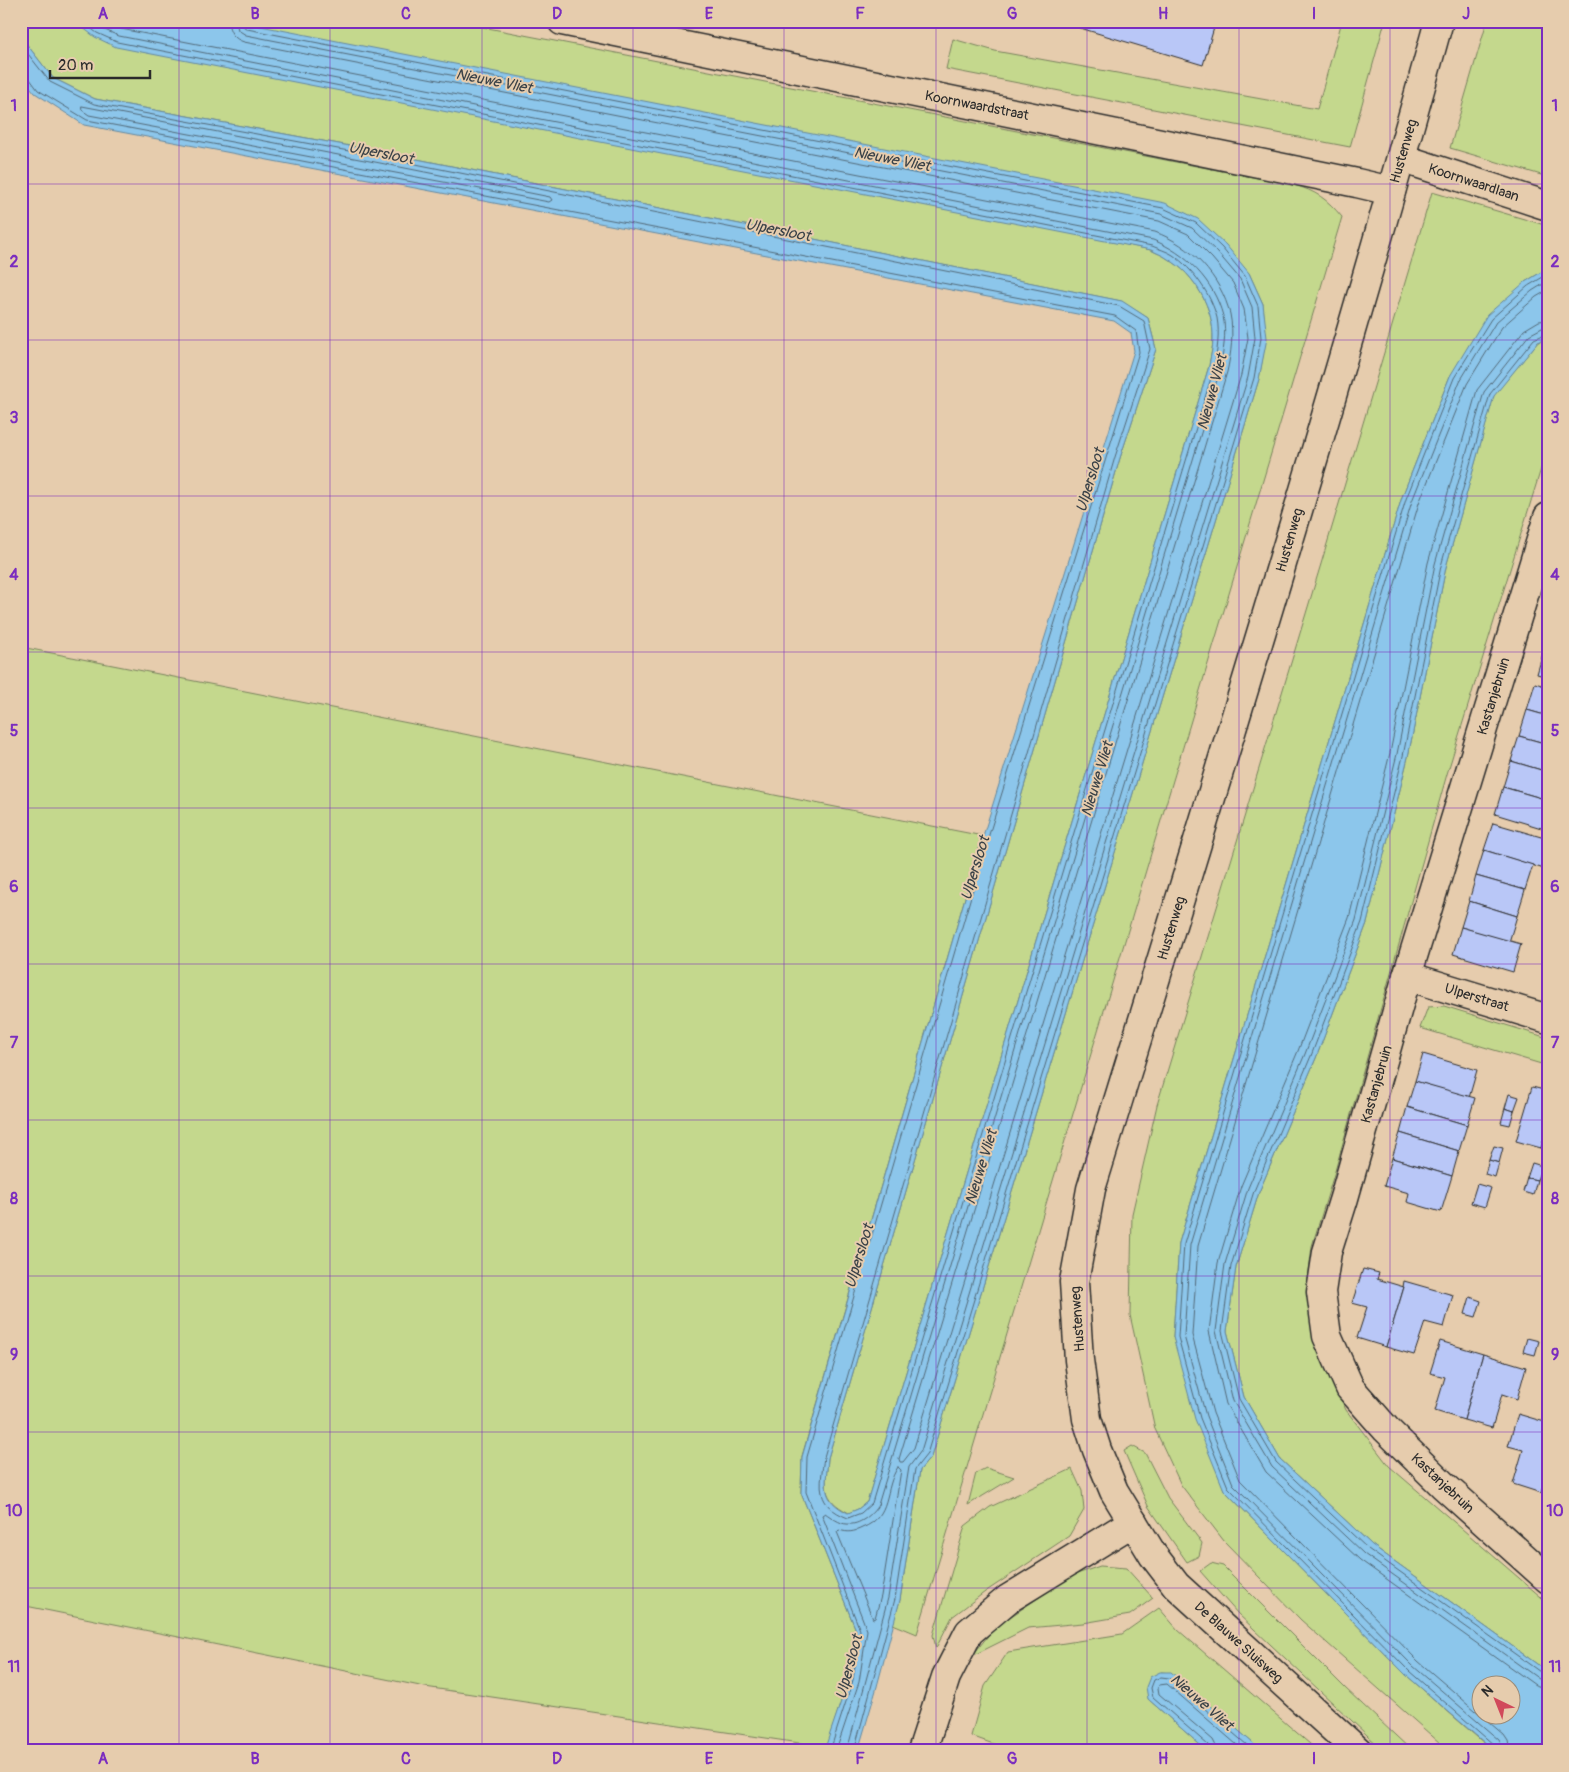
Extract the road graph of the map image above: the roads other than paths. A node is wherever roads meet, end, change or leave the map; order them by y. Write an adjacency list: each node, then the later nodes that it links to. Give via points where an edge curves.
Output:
1 (562, 21): 4 (street, Koornwaardstraat)
2 (1439, 21): 3 (street, Hustenweg)
3 (1401, 158): 4 (street, Hustenweg); 5 (street, Koornwaardlaan)
4 (1391, 191): 9 (street, Hustenweg, via 1263,630 1091,1189 1074,1282 1079,1360 1088,1419 1097,1450 1114,1491)
5 (1548, 206)
6 (1548, 517): 7 (street, Kastanjebruin)
7 (1407, 976): 8 (street, Ulperstraat); 10 (street, Kastanjebruin, via 1327,1252 1321,1292 1326,1336 1350,1388 1386,1429)
8 (1548, 1019)
9 (1133, 1522): 11 (street, via 1008,1599 969,1632 946,1677); 12 (street, De Blauwe Sluisweg, via 1153,1556 1176,1585)
10 (1548, 1578)
11 (922, 1751)
12 (1358, 1751)

